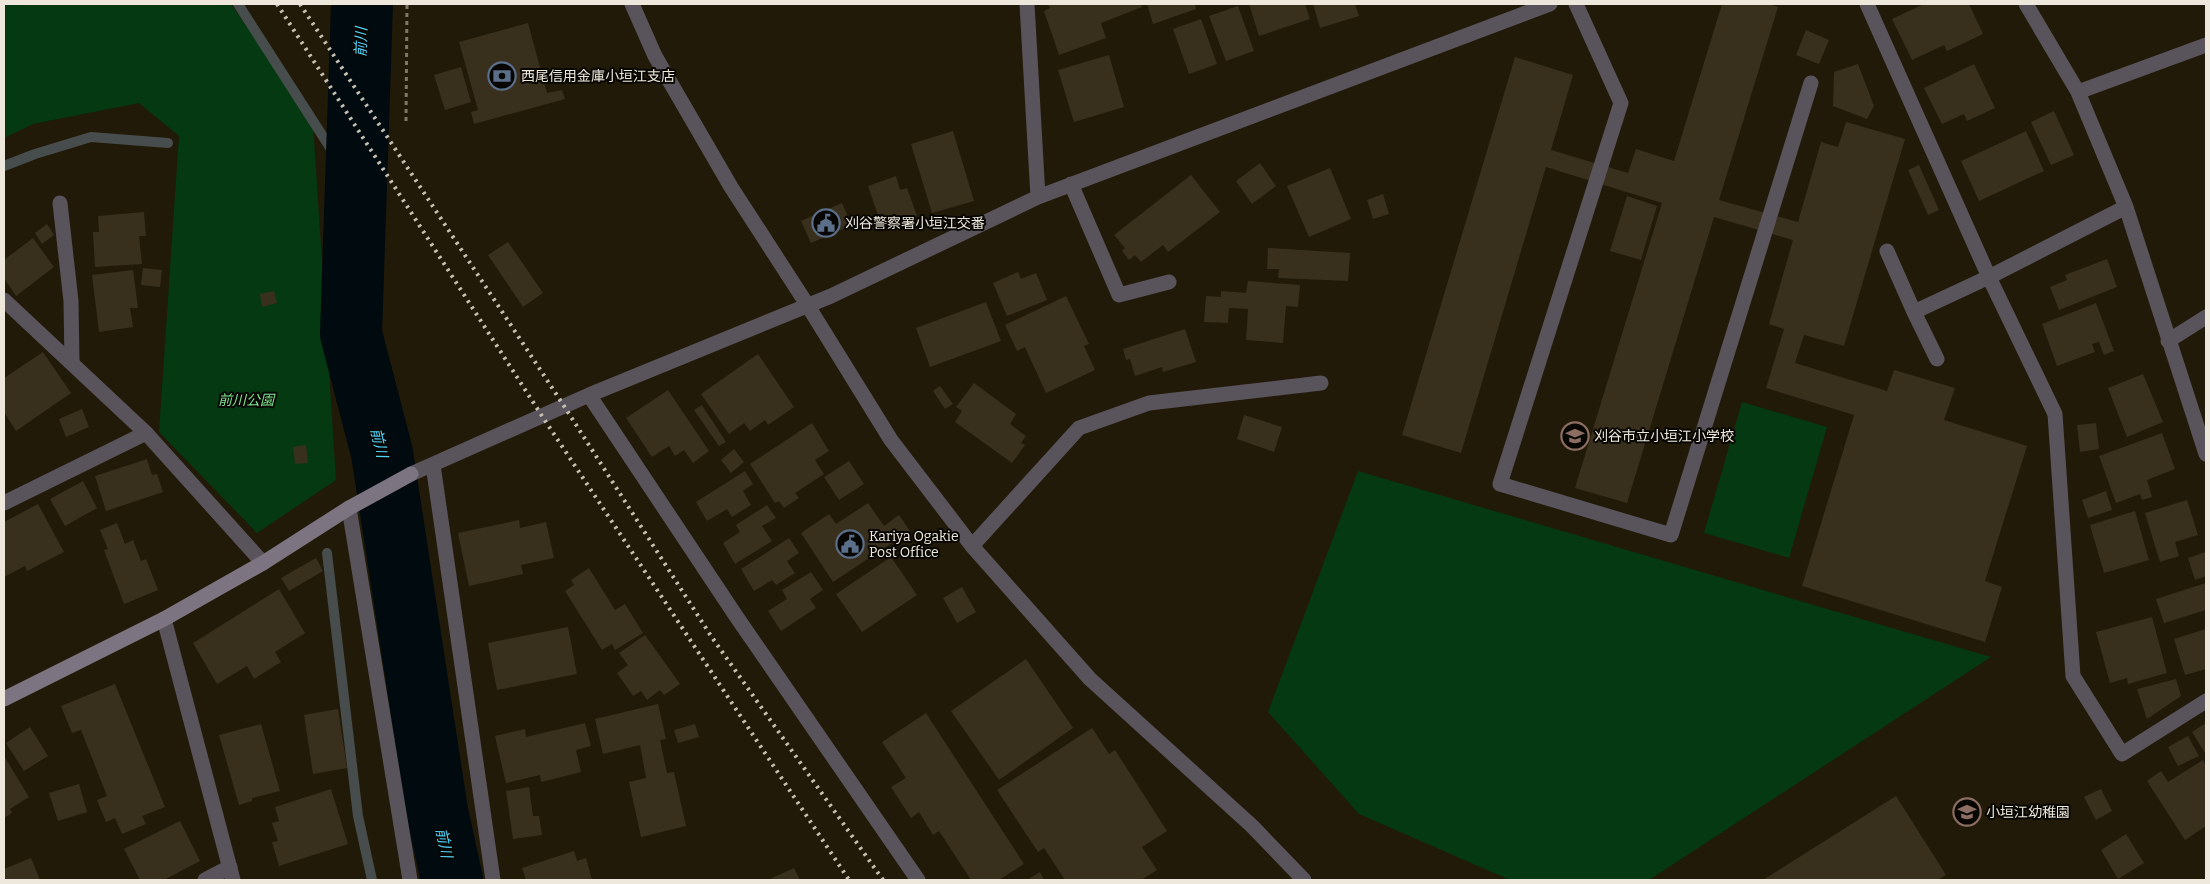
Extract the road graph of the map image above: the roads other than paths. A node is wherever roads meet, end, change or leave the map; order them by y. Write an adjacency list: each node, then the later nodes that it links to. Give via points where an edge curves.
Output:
1 (632, 4): 18 (street, via 655,56 731,187)
2 (1027, 4): 11 (street)
3 (1550, 4): 10 (street)
4 (1576, 4): 8 (street, via 1621,103 1500,484 1671,534)
5 (1867, 4): 15 (street)
6 (2026, 4): 9 (street)
7 (2206, 44): 9 (street)
8 (1811, 83)
9 (2078, 92): 13 (street)
10 (1071, 184): 11 (street); 16 (street, via 1119,295)
11 (1038, 197): 18 (street)
12 (60, 203): 23 (street, via 70,301)
13 (2126, 208): 15 (street); 21 (street)
14 (1887, 251): 19 (street)
15 (1989, 277): 19 (street); 35 (street, via 2055,414 2073,676 2122,754)
16 (1170, 282)
17 (4, 300): 23 (street)
18 (808, 306): 25 (street); 31 (street, via 891,440)
19 (1914, 312): 22 (street)
20 (2206, 317): 21 (street)
21 (2168, 341): 27 (street)
22 (1938, 359)
23 (72, 363): 26 (street)
24 (1321, 383): 31 (street, via 1149,403 1079,428)
25 (589, 395): 28 (street); 40 (street)
26 (146, 434): 29 (street); 32 (street)
27 (2206, 454)
28 (433, 466): 30 (street, via 411,474); 39 (street)
29 (4, 503)
30 (349, 508): 32 (street); 38 (street)
31 (972, 546): 41 (street, via 1090,679 1252,826)
32 (263, 563): 33 (street)
33 (164, 619): 34 (street); 36 (street)
34 (4, 699)
35 (2206, 701)
36 (231, 873): 37 (street)
37 (205, 880)
38 (410, 880)
39 (493, 880)
40 (918, 880)
41 (1304, 880)

